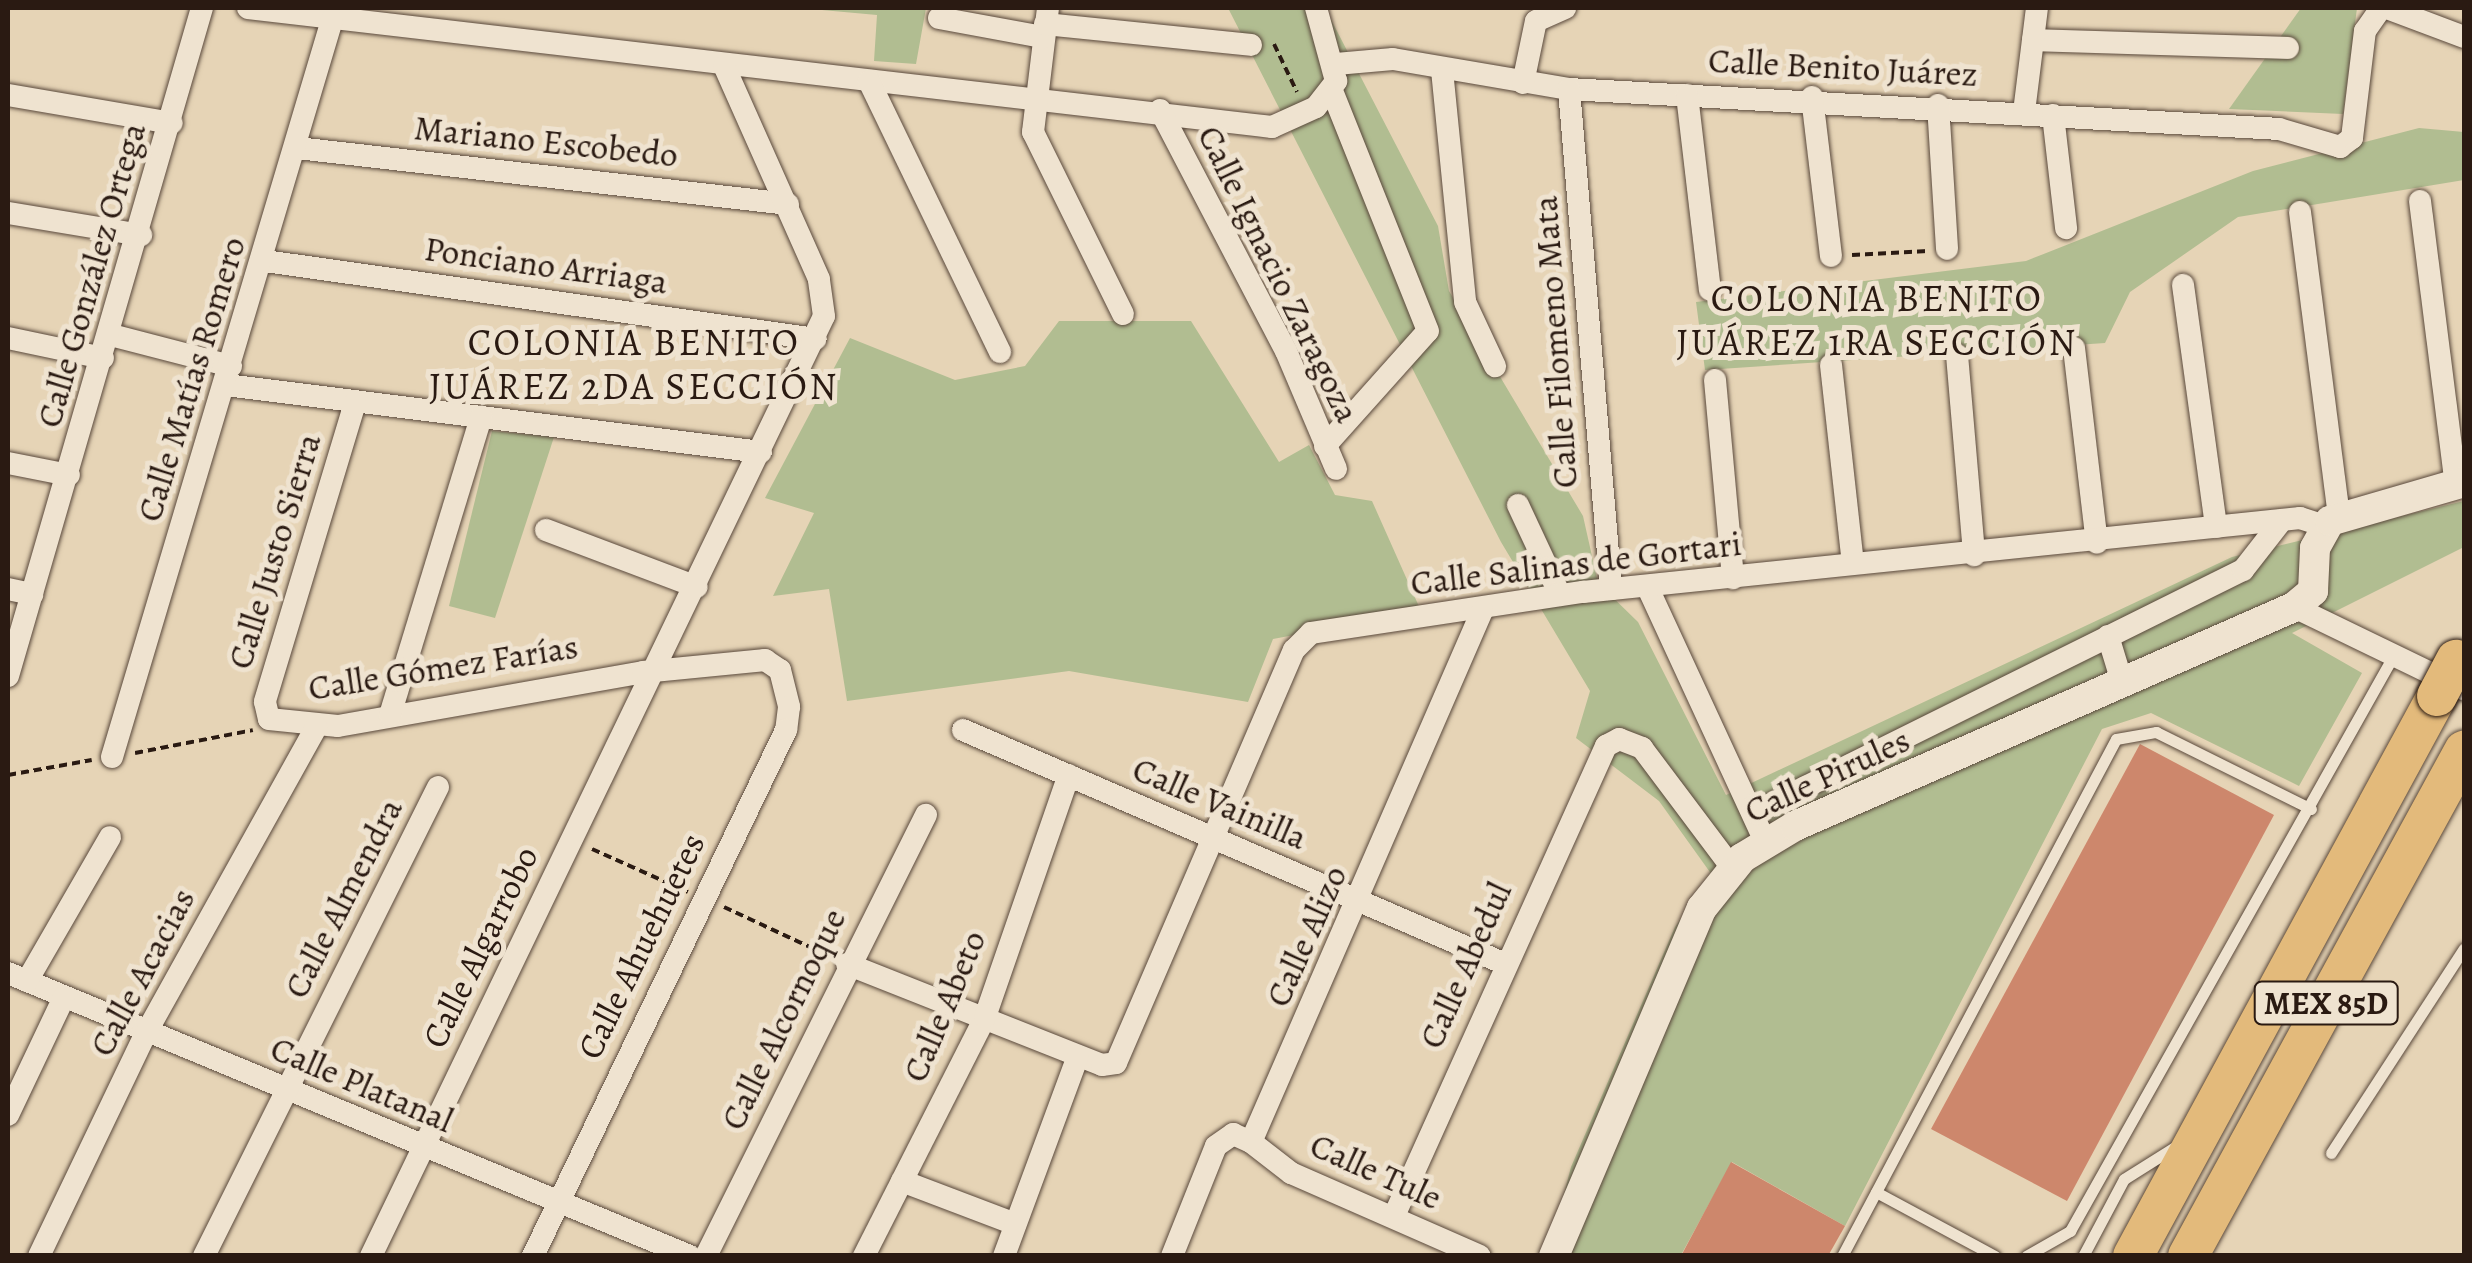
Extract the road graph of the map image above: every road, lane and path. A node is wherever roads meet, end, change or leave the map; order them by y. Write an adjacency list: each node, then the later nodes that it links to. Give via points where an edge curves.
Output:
1 (202, 8): 29 (street, Calle González Ortega)
2 (248, 8): 7 (street)
3 (1316, 8): 14 (street)
4 (1565, 8): 18 (street, via 1536,21)
5 (2038, 8): 11 (street)
6 (2384, 8): 10 (street); 28 (street, Calle Benito Juárez, via 2365,31 2347,145 2279,129)
7 (341, 16): 15 (street); 30 (street, Calle Matías Romero)
8 (940, 18): 9 (street)
9 (1046, 23): 12 (street); 22 (street)
10 (2464, 37)
11 (2033, 40): 13 (street); 27 (street)
12 (1252, 46): 24 (path, via 1278,45 1290,82)
13 (2288, 48)
14 (1336, 64): 16 (street, Calle Benito Juárez, via 1369,57); 24 (street)
15 (724, 66): 17 (street); 32 (street)
16 (1442, 70): 18 (street, Calle Benito Juárez); 51 (street, via 1465,302)
17 (869, 81): 22 (street); 47 (street)
18 (1522, 83): 19 (street, Calle Benito Juárez)
19 (1569, 89): 21 (street, Calle Benito Juárez); 74 (street, Calle Filomeno Mata)
20 (8, 95): 29 (street)
21 (1687, 95): 23 (street, Calle Benito Juárez); 41 (street)
22 (1033, 96): 26 (street); 42 (street, via 1036,138)
23 (1812, 97): 25 (street, Calle Benito Juárez); 38 (street)
24 (1324, 99): 26 (street, via 1279,127); 56 (street, via 1413,276 1426,341 1352,407)
25 (1938, 105): 27 (street, Calle Benito Juárez); 37 (street)
26 (1160, 110): 56 (street, Calle Ignacio Zaragoza, via 1286,351)
27 (2024, 112): 28 (street, Calle Benito Juárez)
28 (2053, 115): 35 (street)
29 (172, 123): 36 (street, Calle González Ortega)
30 (297, 148): 32 (street, Mariano Escobedo); 39 (street, Calle Matías Romero)
31 (2420, 200): 61 (street)
32 (788, 204): 45 (street, via 824,298)
33 (2300, 212): 64 (street)
34 (8, 213): 36 (street)
35 (2066, 228)
36 (142, 235): 43 (street, Calle González Ortega)
37 (1947, 250): 38 (path)
38 (1830, 256)
39 (266, 261): 45 (street, Ponciano Arriaga); 52 (street, Calle Matías Romero)
40 (2183, 285): 65 (street)
41 (1710, 290)
42 (1123, 314)
43 (112, 335): 49 (street, Calle González Ortega); 52 (street)
44 (8, 338): 49 (street)
45 (816, 339): 57 (street, Calle Algarrobo)
46 (2074, 348): 67 (street)
47 (1000, 352)
48 (1956, 355): 68 (street)
49 (104, 358): 60 (street, Calle González Ortega)
50 (1831, 365): 69 (street)
51 (1495, 366)
52 (228, 376): 54 (street); 91 (street, Calle Matías Romero)
53 (1715, 380): 70 (street)
54 (355, 403): 55 (street); 87 (street, Calle Justo Sierra, via 265,702)
55 (481, 417): 57 (street); 86 (street)
56 (1325, 446): 59 (street, Calle Ignacio Zaragoza)
57 (761, 452): 72 (street, Calle Algarrobo)
58 (8, 463): 60 (street)
59 (1336, 468)
60 (70, 476): 75 (street, Calle González Ortega)
61 (2460, 483): 64 (street)
62 (1518, 505): 76 (street)
63 (2282, 520): 64 (street, Calle Salinas de Gortari); 65 (street, Calle Salinas de Gortari); 79 (street, Calle Pirules, via 2251,564)
64 (2332, 520): 77 (street, via 2312,590)
65 (2216, 527): 67 (street, Calle Salinas de Gortari)
66 (546, 530): 72 (street)
67 (2097, 543): 68 (street, Calle Salinas de Gortari)
68 (1974, 554): 69 (street, Calle Salinas de Gortari)
69 (1853, 564): 70 (street, Calle Salinas de Gortari)
70 (1733, 578): 71 (street, Calle Salinas de Gortari)
71 (1647, 586): 74 (street, Calle Salinas de Gortari); 96 (street)
72 (697, 587): 82 (street, Calle Algarrobo)
73 (8, 589): 75 (street)
74 (1611, 589): 76 (street, Calle Salinas de Gortari)
75 (32, 594): 84 (street, Calle González Ortega)
76 (1560, 596): 78 (street, Calle Salinas de Gortari)
77 (2294, 607): 80 (street); 85 (street, Calle Pirules)
78 (1482, 611): 99 (street, Calle Salinas de Gortari, via 1299,640); 102 (street, Calle Alizo)
79 (2108, 636): 85 (street); 96 (street, Calle Pirules)
80 (2392, 660): 83 (street); 95 (lane)
81 (775, 664): 82 (street, Calle Gómez Farías); 119 (street, Calle Ahuehuetes, via 786,730)
82 (655, 671): 86 (street, Calle Gómez Farías); 115 (street, Calle Algarrobo)
83 (2455, 672): 113 (highway, MEX 85D)
84 (8, 676)
85 (2122, 682): 100 (street, Calle Pirules)
86 (390, 714): 88 (street, Calle Gómez Farías)
87 (269, 718): 88 (street, Calle Gómez Farías); 91 (path, Calle Gómez Farías, via 232,738)
88 (316, 727): 109 (street, Calle Acacias)
89 (964, 730): 93 (street, Calle Vainilla)
90 (2464, 751): 139 (highway, MEX 85D)
91 (112, 756): 92 (path, Calle Gómez Farías)
92 (8, 774)
93 (1069, 775): 99 (street, Calle Vainilla); 108 (street, Calle Abeto)
94 (438, 787): 111 (street, Calle Almendra)
95 (2311, 809): 118 (lane, via 2156,732 2116,739); 136 (lane, via 2070,1231)
96 (1752, 813): 100 (street)
97 (926, 815): 104 (street, Calle Alcornoque)
98 (110, 837): 106 (street)
99 (1212, 840): 102 (street, Calle Vainilla); 110 (street, Calle Salinas de Gortari, via 1112,1065)
100 (1765, 842): 101 (street, Calle Pirules)
101 (1732, 868): 105 (street, Calle Abedul, via 1642,748 1619,739 1606,746); 133 (street, Calle Pirules, via 1684,945)
102 (1362, 900): 105 (street, Calle Vainilla); 114 (street, Calle Alizo)
103 (2464, 948): 116 (lane)
104 (847, 964): 108 (street); 128 (street, Calle Alcornoque)
105 (1503, 964): 120 (street, Calle Abedul)
106 (17, 978): 107 (street, Calle Platanal)
107 (64, 998): 109 (street, Calle Platanal); 112 (street)
108 (985, 1018): 110 (street); 117 (street, Calle Abeto)
109 (146, 1033): 111 (street, Calle Platanal); 123 (street, Calle Acacias)
110 (1078, 1056): 121 (street)
111 (285, 1089): 115 (street, Calle Platanal); 124 (street, Calle Almendra)
112 (8, 1115)
113 (2198, 1135): 137 (lane, via 2134,1168); 138 (highway, MEX 85D)
114 (1250, 1142): 120 (street, Calle Tule, via 1291,1172); 131 (street, via 1232,1134 1216,1146)
115 (421, 1148): 119 (street, Calle Platanal); 125 (street, Calle Algarrobo)
116 (2330, 1153)
117 (902, 1182): 121 (street); 129 (street, Calle Abeto)
118 (1876, 1192): 134 (lane); 135 (lane)
119 (558, 1202): 126 (street, Calle Ahuehuetes); 127 (street, Calle Platanal)
120 (1394, 1216): 122 (street, Calle Tule)
121 (1014, 1224): 130 (street)
122 (1434, 1246): 132 (street, Calle Tule)
123 (39, 1256)
124 (204, 1256)
125 (371, 1256)
126 (533, 1256)
127 (690, 1256)
128 (706, 1256)
129 (864, 1256)
130 (1004, 1256)
131 (1172, 1256)
132 (1480, 1256)
133 (1554, 1256)
134 (1842, 1256)
135 (1995, 1256)
136 (2026, 1256)
137 (2083, 1256)
138 (2133, 1256)
139 (2188, 1256)

